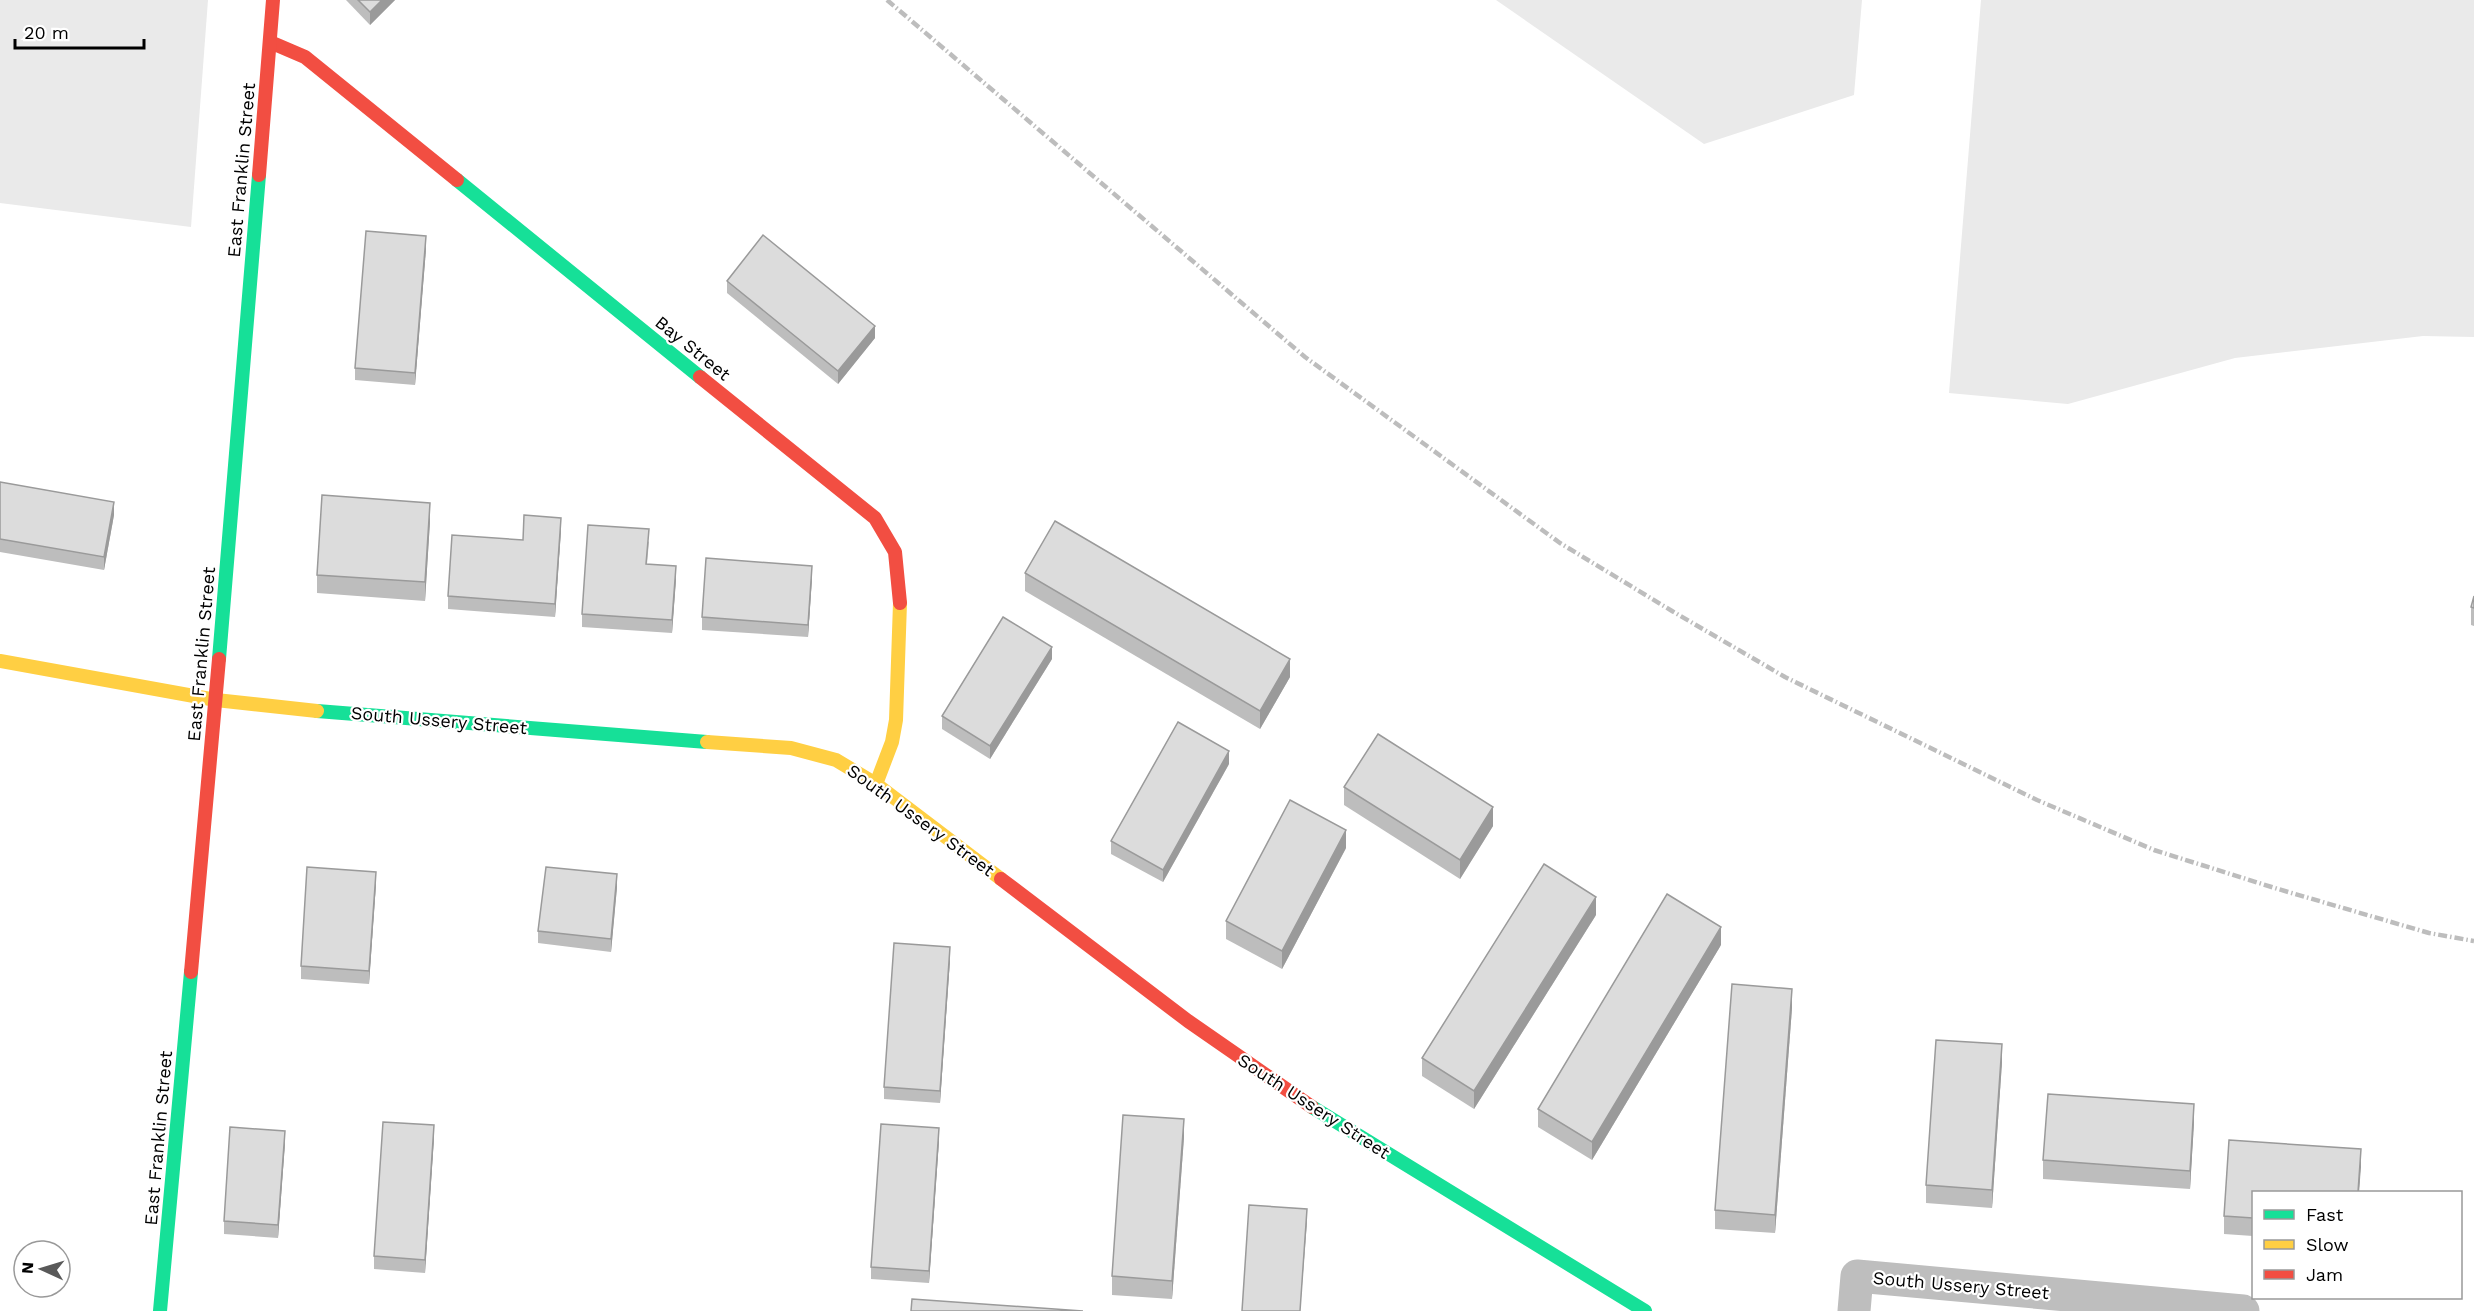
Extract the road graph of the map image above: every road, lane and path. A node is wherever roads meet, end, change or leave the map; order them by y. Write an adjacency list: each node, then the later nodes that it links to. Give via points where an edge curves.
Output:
1 (273, 0): 2 (street, East Franklin Street)
2 (270, 42): 4 (street, East Franklin Street); 5 (street, Bay Street, via 305,57 875,518 895,552 900,591 896,720)
3 (0, 661): 4 (street, South Ussery Street)
4 (216, 700): 5 (street, South Ussery Street, via 791,748 836,760); 6 (street, East Franklin Street)
5 (876, 784): 7 (street, South Ussery Street, via 1188,1021 1294,1096)
6 (160, 1311)
7 (1645, 1311)
8 (1854, 1311): 9 (street, South Ussery Street, via 1857,1276)
9 (2242, 1311)

